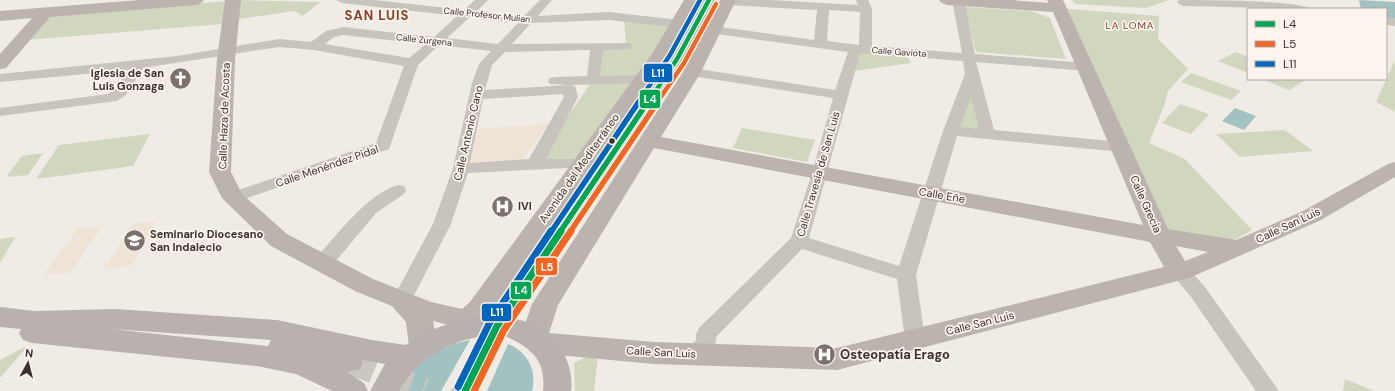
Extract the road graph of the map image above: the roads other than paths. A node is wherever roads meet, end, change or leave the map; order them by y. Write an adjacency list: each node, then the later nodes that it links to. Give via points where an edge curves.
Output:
1 (196, 0): 14 (street)
2 (233, 0): 27 (street, Calle Haza de Acosta)
3 (342, 0): 15 (street, Calle Profesor Mulian)
4 (482, 0): 15 (street, Calle Menéndez Pidal)
5 (546, 0): 17 (street, Calle Antonio Cano)
6 (692, 0): 18 (street, Avenida del Mediterráneo)
7 (721, 0): 12 (street); 19 (street); 61 (main road, Avenida del Mediterráneo)
8 (954, 0): 11 (street); 28 (street)
9 (1183, 2): 13 (street, via 1259,3)
10 (858, 4): 12 (street); 26 (street, Calle Travesía de San Luis, via 866,23)
11 (1056, 4): 32 (street, Calle Grecia)
12 (823, 7): 21 (street)
13 (1296, 8)
14 (45, 13): 16 (street); 30 (street)
15 (467, 14): 17 (street, Calle Profesor Mulian); 20 (street, Calle Menéndez Pidal)
16 (0, 16)
17 (528, 20): 18 (street, Calle Profesor Mulian, via 608,16); 25 (street, Calle Antonio Cano)
18 (680, 24): 36 (street, Avenida del Mediterráneo)
19 (713, 30): 21 (street, Calle Gaviota); 33 (street)
20 (435, 42): 22 (street, Calle Zurgena, via 343,31 330,34); 25 (street, Calle Zurgena); 29 (street, Calle Menéndez Pidal)
21 (820, 45): 26 (street, Calle Gaviota)
22 (314, 46): 27 (street, via 279,43); 29 (street)
23 (597, 46): 24 (street, Calle Zurgena); 25 (street, Calle Zurgena); 37 (street)
24 (626, 46)
25 (502, 48): 38 (street, Calle Antonio Cano, via 486,64)
26 (860, 49): 28 (street, Calle Gaviota); 39 (street, Calle Travesía de San Luis)
27 (227, 53): 31 (street); 52 (street, Calle Haza de Acosta, via 220,172)
28 (970, 58): 32 (street, Calle Gaviota); 34 (street)
29 (412, 63): 52 (street, Calle Menéndez Pidal, via 383,146)
30 (0, 64)
31 (138, 65): 35 (street); 40 (street, via 121,92 112,98)
32 (1086, 67): 44 (street, Calle Grecia)
33 (692, 72): 39 (street); 43 (street)
34 (972, 74): 41 (street); 42 (street)
35 (0, 78)
36 (641, 79): 37 (street); 46 (street, Avenida del Mediterráneo)
37 (593, 80): 38 (street)
38 (478, 89): 45 (street, via 570,89 571,97); 47 (street, Calle Antonio Cano)
39 (840, 95): 49 (street, Calle Travesía de San Luis)
40 (0, 112)
41 (951, 131): 42 (street); 51 (street)
42 (988, 135): 44 (street)
43 (649, 141): 49 (street, Calle Eñe); 64 (street, via 545,304)
44 (1121, 147): 53 (street, Calle Grecia)
45 (536, 164): 46 (street); 47 (street)
46 (581, 164): 61 (street, Avenida del Mediterráneo, via 479,309)
47 (461, 168): 59 (street, Calle Antonio Cano, via 442,224)
48 (1395, 168): 55 (street, Calle San Luis, via 1311,216)
49 (820, 173): 51 (street, Calle Eñe); 54 (street, Calle Travesía de San Luis)
50 (398, 190): 56 (street, via 370,209)
51 (933, 193): 53 (street, Calle Eñe); 58 (street)
52 (233, 198): 56 (street, Calle Haza de Acosta, via 279,240)
53 (1160, 236): 55 (street, Calle Eñe); 57 (street, Calle Grecia)
54 (799, 241): 58 (street); 66 (street, Calle Travesía de San Luis, via 706,334 706,343)
55 (1236, 248): 57 (street, Calle San Luis)
56 (323, 264): 59 (street, Calle Haza de Acosta)
57 (1180, 272): 63 (street, Calle San Luis); 72 (street, Calle Grecia, via 1198,292)
58 (906, 275): 63 (street)
59 (401, 302): 61 (street, Calle Haza de Acosta); 65 (street, Calle Haza de Acosta, via 419,318)
60 (0, 317): 62 (main road)
61 (478, 326): 64 (main road, via 517,330); 65 (main road, Avenida del Mediterráneo, via 434,339); 70 (main road, Avenida del Mediterráneo)
62 (21, 328): 65 (main road, via 114,320 186,323 277,330 372,351); 67 (main road, via 77,327 263,342); 68 (main road, via 284,360 329,375)
63 (915, 340): 66 (street, Calle San Luis, via 837,359)
64 (537, 341): 66 (street, Calle San Luis, via 654,353); 71 (main road, via 556,368)
65 (416, 351): 69 (main road, Avenida del Mediterráneo, via 396,369)
66 (695, 354)
67 (350, 362)
68 (354, 391)
69 (384, 391)
70 (465, 391)
71 (557, 391)
72 (1268, 391)

